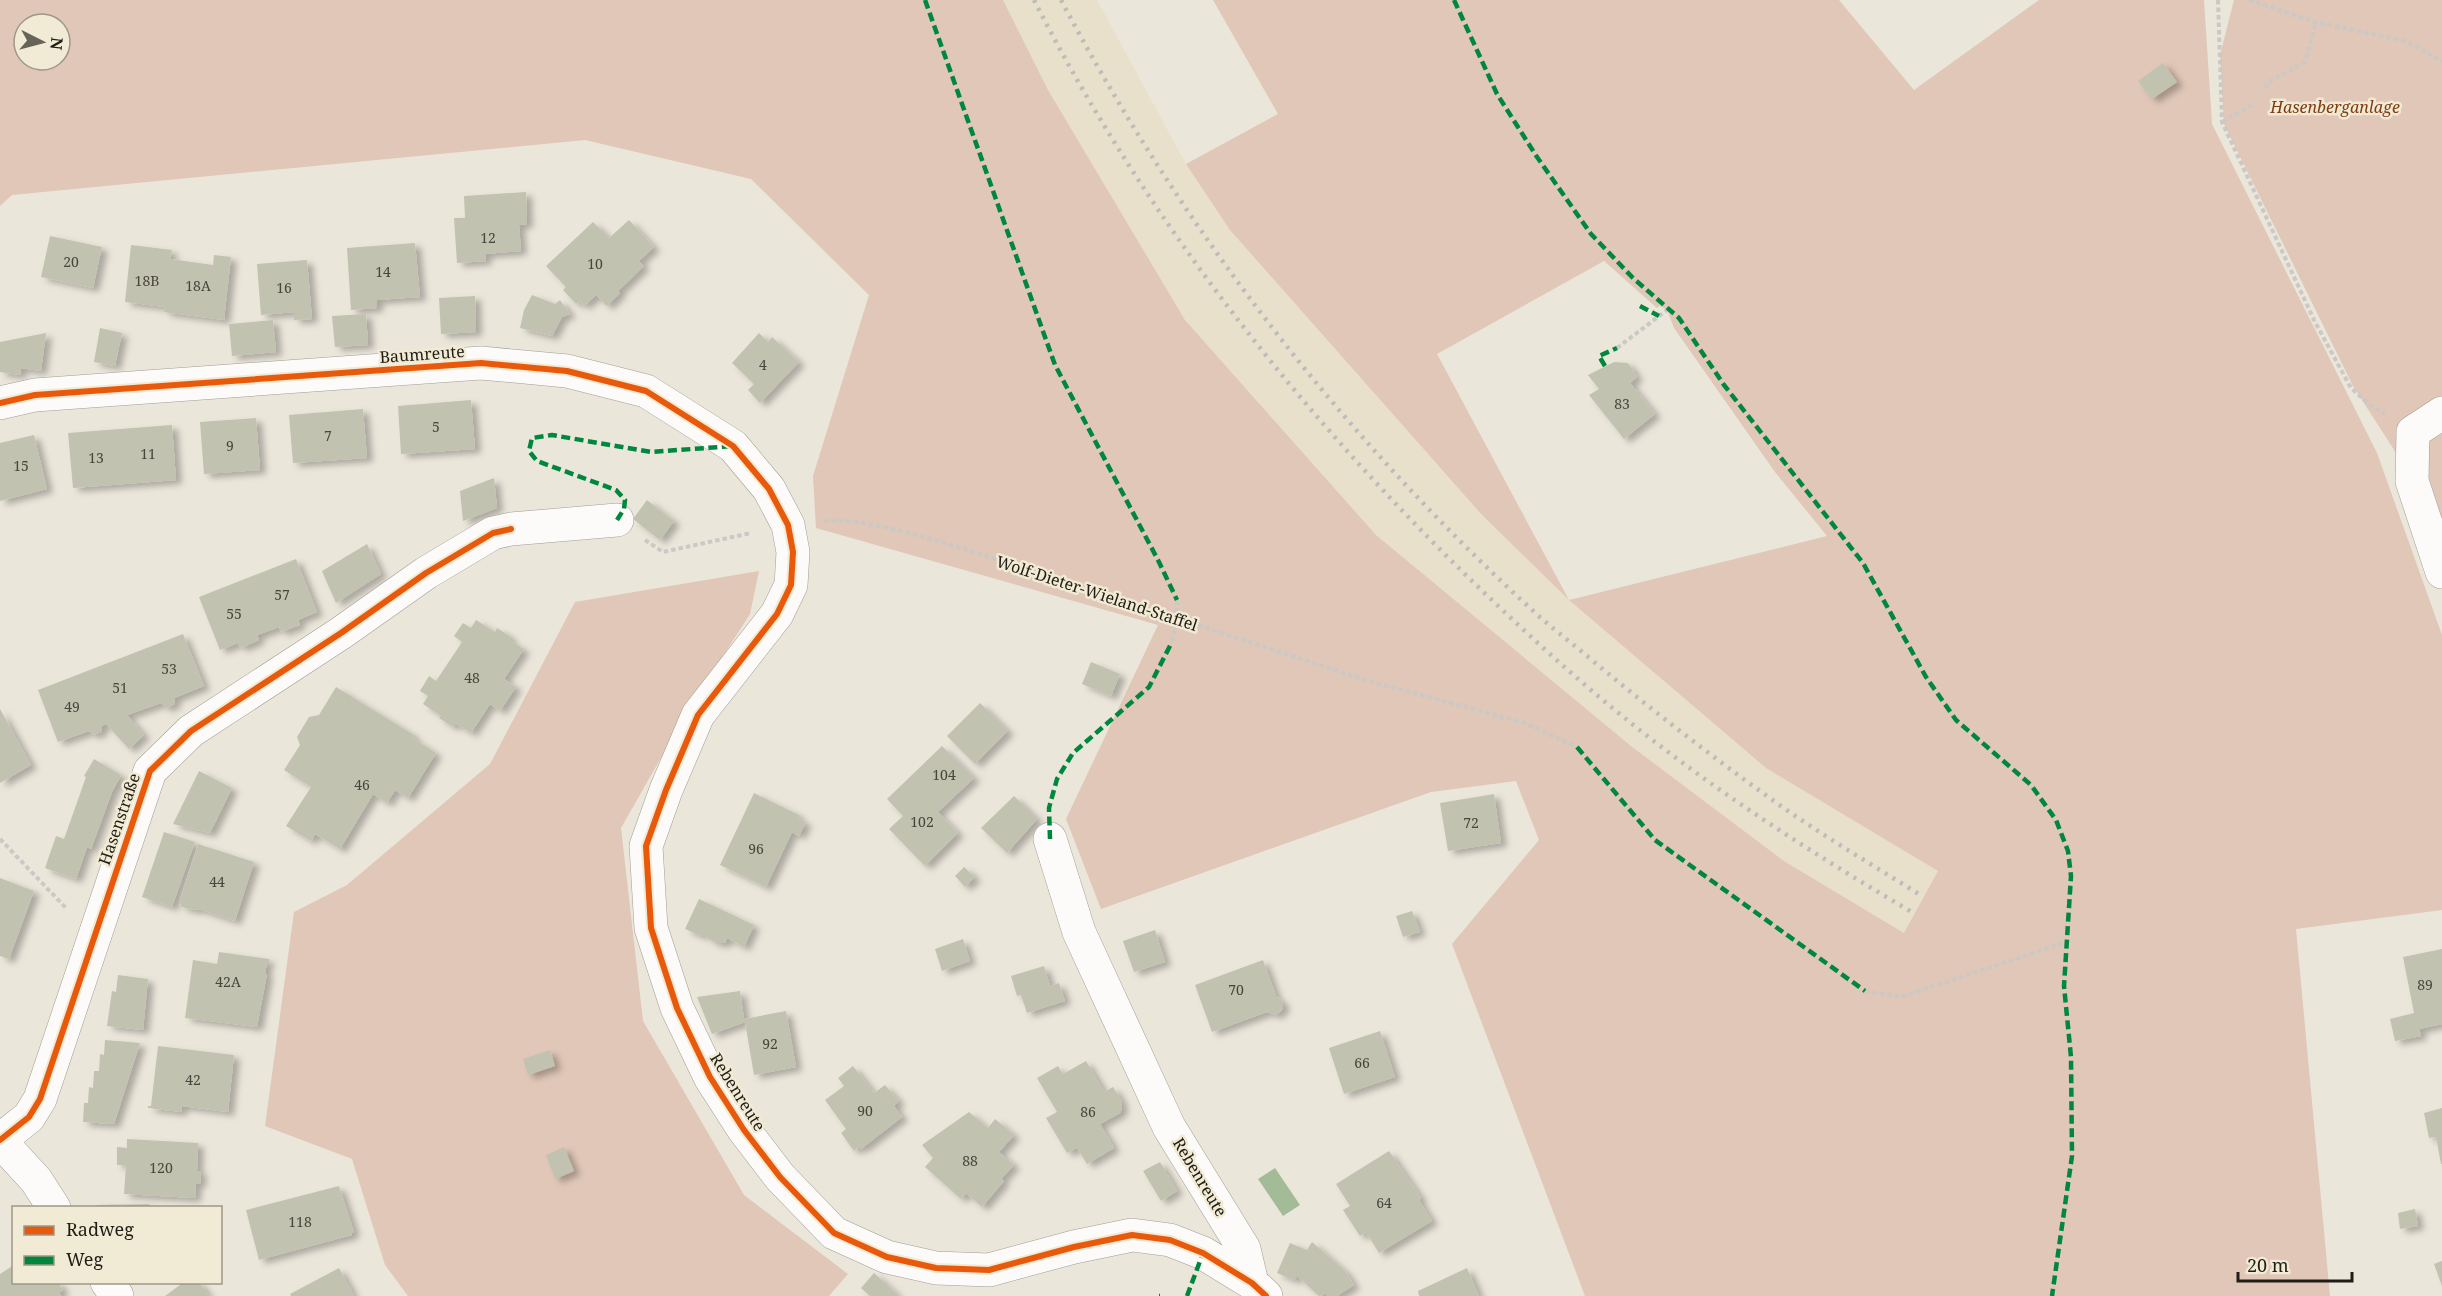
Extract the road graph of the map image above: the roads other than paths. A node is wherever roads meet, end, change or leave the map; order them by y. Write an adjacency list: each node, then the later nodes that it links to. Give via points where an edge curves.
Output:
1 (0, 403): 4 (street, Baumreute, via 36,395 481,363 567,371 646,391 733,446 769,489)
2 (2442, 413): 5 (street, via 2413,432 2412,481)
3 (617, 520): 7 (street, Hasenstraße, via 492,533 191,731 150,771 40,1099 29,1117)
4 (788, 525): 9 (street, Rebenreute, via 793,552 791,585 777,614 698,715 646,846 651,928 677,1008 710,1077 780,1177 834,1233 887,1257 936,1268 989,1270 1132,1235 1170,1240 1203,1253)
5 (2442, 572)
6 (1050, 839): 9 (street, Rebenreute, via 1079,932 1169,1127 1244,1249)
7 (0, 1140): 8 (street, via 36,1180)
8 (53, 1206)
9 (1259, 1289)

